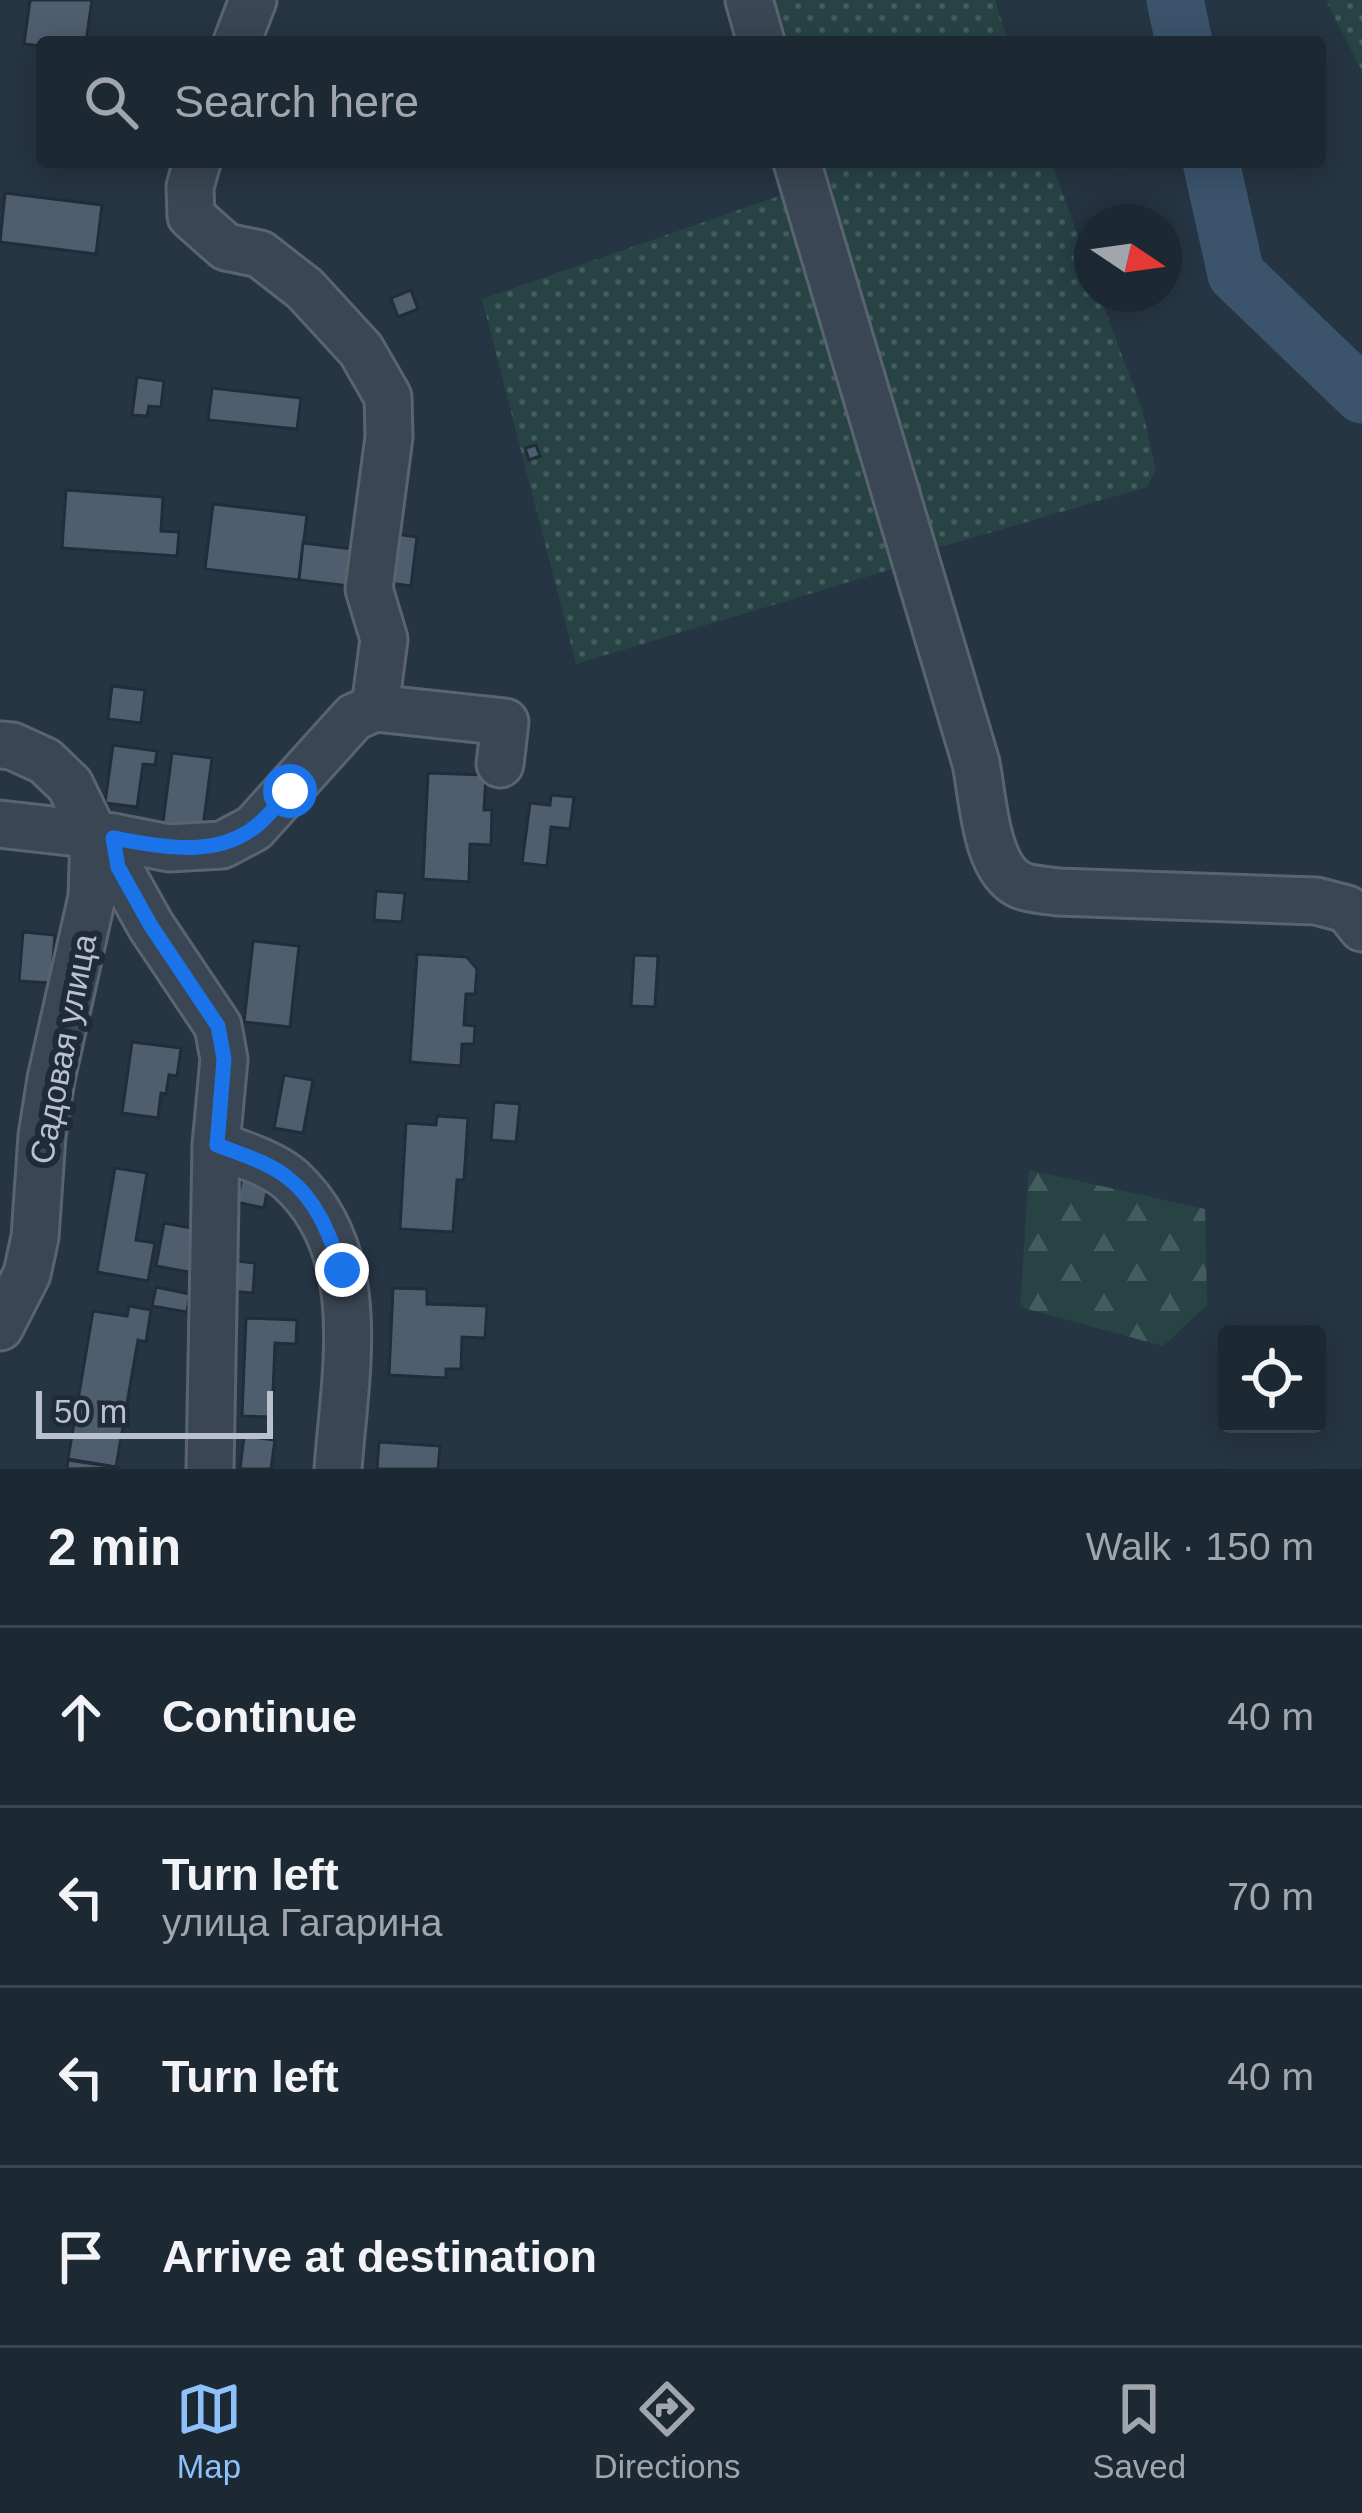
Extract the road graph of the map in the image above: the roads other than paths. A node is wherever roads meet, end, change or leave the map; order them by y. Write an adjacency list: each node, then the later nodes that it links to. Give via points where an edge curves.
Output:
1 (253, 0): 3 (street)
2 (748, 0): 4 (street)
3 (239, 36)
4 (759, 36)
5 (195, 168): 7 (street, via 191,216 226,247 260,254 304,289 361,350 388,397 369,589 384,639)
6 (799, 168): 12 (street, via 976,763 994,858 1007,877 1058,892 1316,901 1347,909)
7 (375, 708): 9 (street, via 505,722); 11 (street, via 354,717 254,828 222,845 169,848)
8 (0, 745): 11 (street, via 46,761)
9 (500, 764)
10 (0, 824): 11 (street)
11 (104, 837): 13 (street, via 218,1026 224,1059); 14 (street, Садовая улица, via 51,1079 35,1237)
12 (1362, 928)
13 (217, 1145): 15 (street); 16 (street, via 289,1178 323,1218 349,1320)
14 (0, 1327)
15 (210, 1469)
16 (338, 1469)

